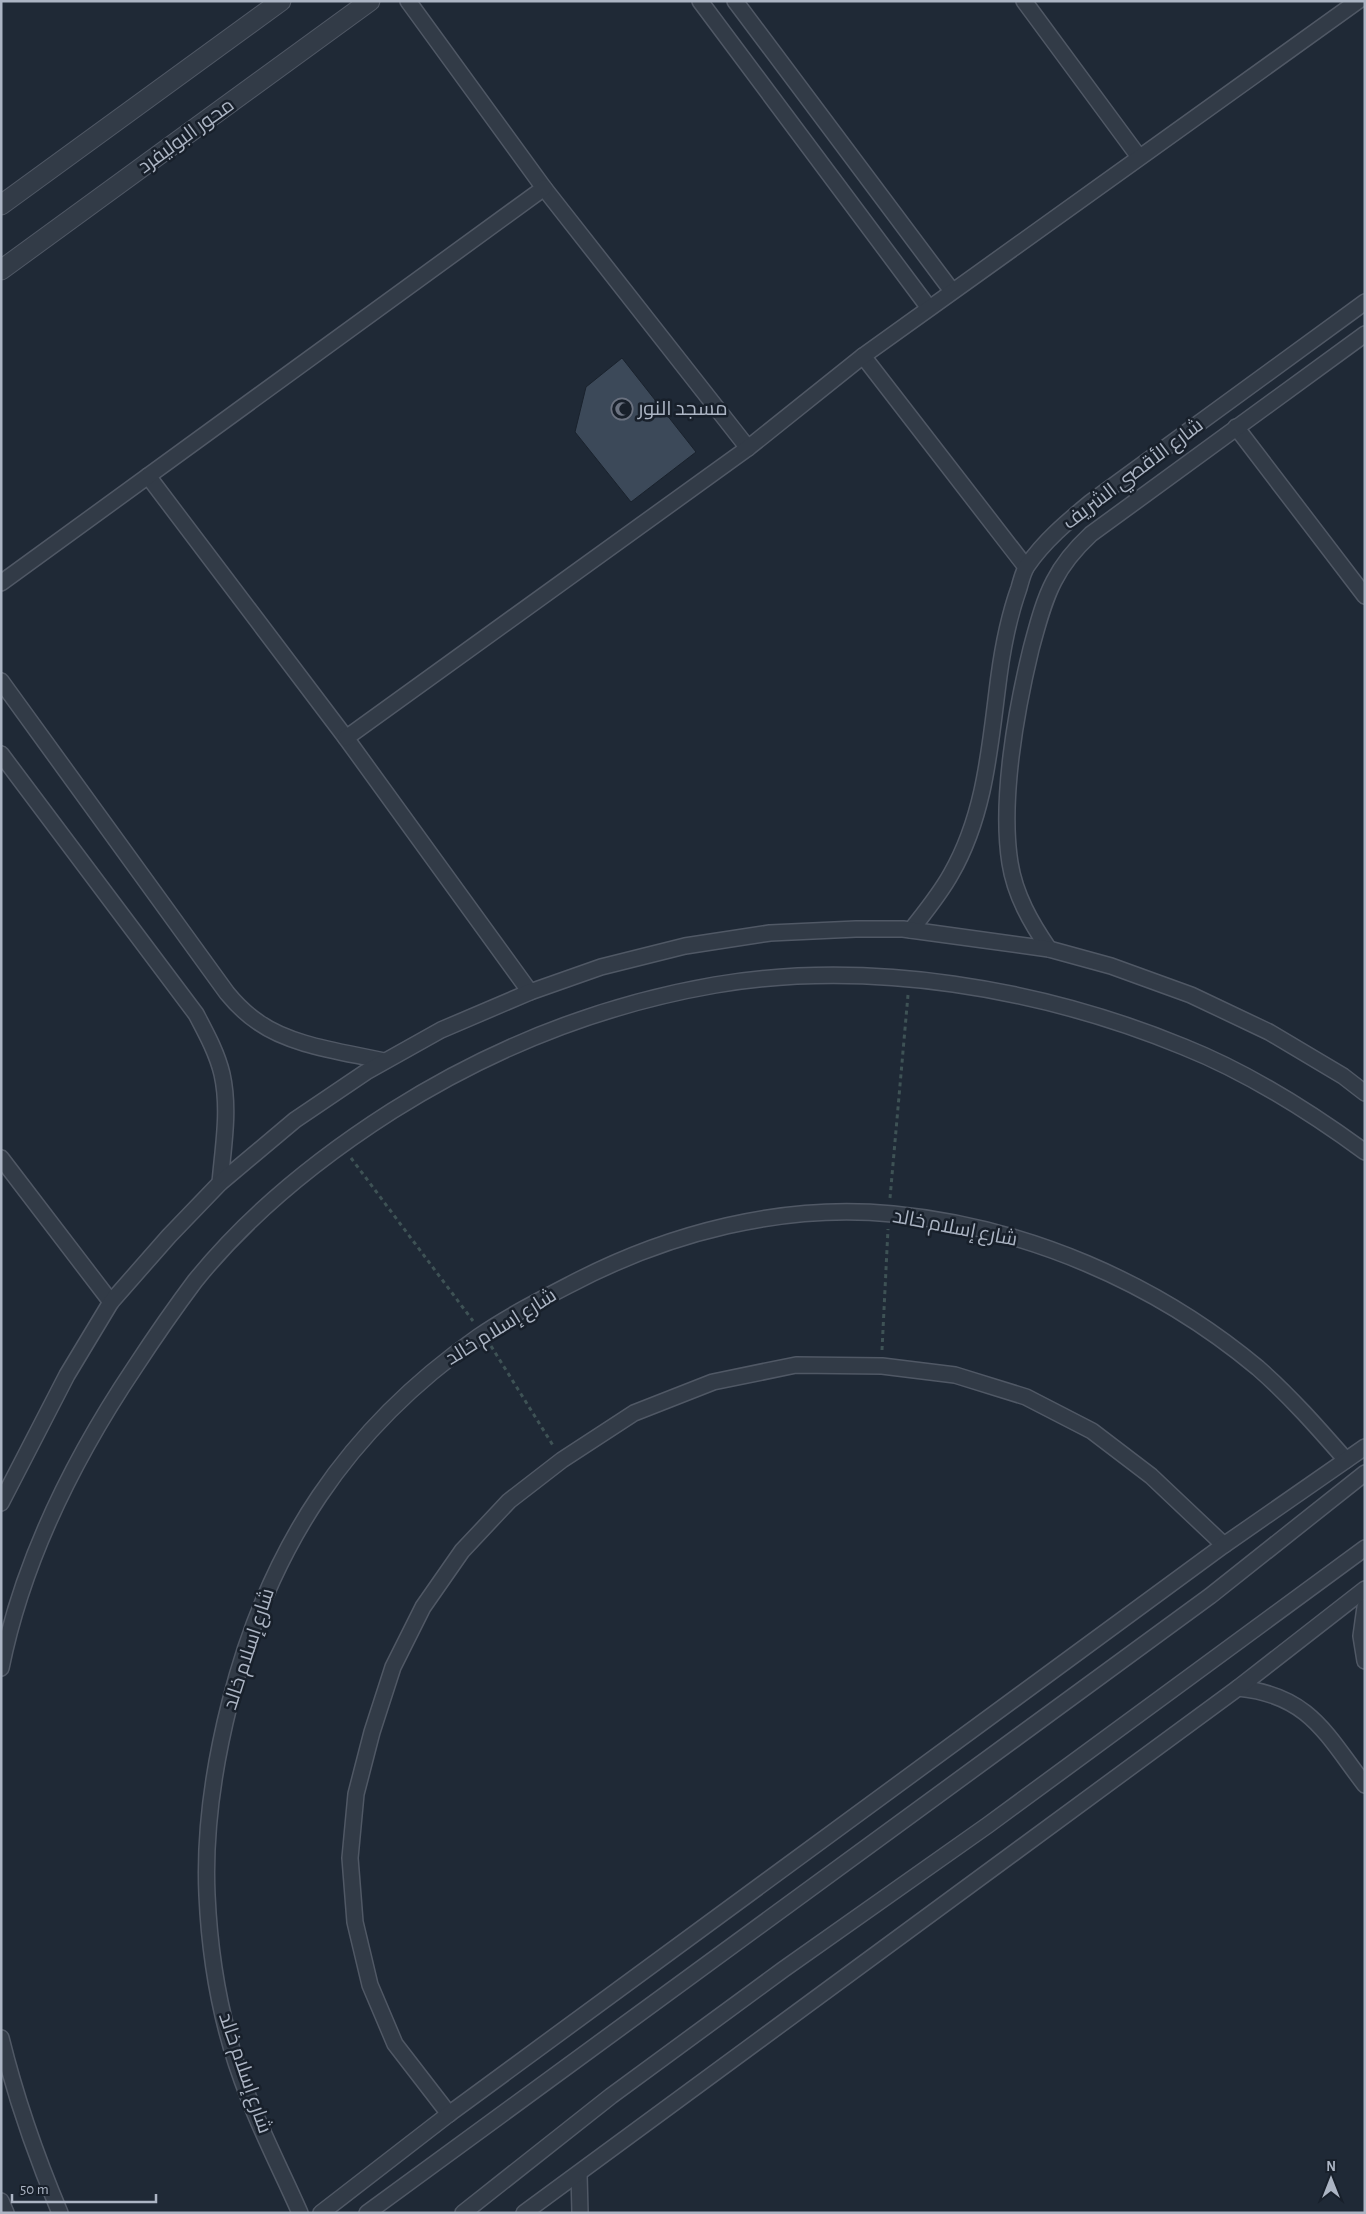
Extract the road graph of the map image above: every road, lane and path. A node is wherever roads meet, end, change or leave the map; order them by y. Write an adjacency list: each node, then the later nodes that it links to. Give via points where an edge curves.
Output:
1 (281, 1): 10 (street)
2 (370, 1): 11 (street, محور البوليفرد)
3 (408, 1): 9 (street)
4 (700, 1): 14 (street)
5 (735, 1): 12 (street)
6 (1024, 1): 8 (street)
7 (1358, 1): 8 (street)
8 (1139, 157): 12 (street)
9 (544, 188): 18 (street); 19 (street)
10 (1, 205)
11 (1, 270)
12 (952, 291): 14 (street)
13 (1365, 302): 20 (street, شارع الأقصي الشريف, via 1091,502 1064,524)
14 (929, 308): 16 (street)
15 (1365, 334): 17 (street, شارع الأقصي الشريف)
16 (863, 356): 18 (street); 20 (street)
17 (1236, 427): 22 (street); 27 (street, شارع الأقصي الشريف, via 1091,534 1065,563 1044,602 1017,715 1007,834 1019,895)
18 (748, 448): 24 (street)
19 (148, 476): 21 (street); 24 (street)
20 (1026, 568): 26 (street, شارع الأقصي الشريف, via 1004,644 986,779 978,812 951,875)
21 (1, 583)
22 (1365, 596)
23 (1, 681): 30 (street, via 242,1010 279,1034)
24 (346, 738): 29 (street)
25 (1, 754): 35 (street, via 196,1014 212,1043 222,1074 226,1107)
26 (911, 930): 27 (street); 29 (street, via 770,933 685,946 601,967)
27 (1049, 949): 31 (street, via 1110,966 1192,996 1269,1032 1343,1076)
28 (909, 978): 32 (street, via 796,977 716,985 633,1004 562,1026 493,1055 426,1089); 33 (street, via 1039,1000 1114,1020 1187,1048 1257,1081 1323,1121); 36 (path)
29 (530, 992): 30 (street, via 441,1030)
30 (384, 1061): 35 (street, via 295,1120)
31 (1365, 1093)
32 (341, 1145): 38 (path); 50 (street, via 248,1225 197,1279 126,1381 89,1440 40,1542 20,1598)
33 (1365, 1152)
34 (1, 1158): 37 (street)
35 (220, 1183): 37 (street)
36 (889, 1214): 38 (street, شارع إسلام خالد, via 816,1213 745,1222 674,1239 607,1265); 39 (path); 42 (street, شارع إسلام خالد, via 1003,1234 1103,1271 1163,1302 1258,1368 1300,1408)
37 (111, 1302): 44 (street, via 67,1374)
38 (483, 1334): 41 (path); 59 (street, شارع إسلام خالد, via 413,1388 381,1419 351,1452 305,1518 278,1564 260,1605 220,1740 212,1791 206,1894 219,1997 248,2096)
39 (882, 1366): 41 (street, via 796,1365 713,1382 634,1413); 45 (street, via 955,1375 1026,1397 1092,1431 1151,1476)
40 (1365, 1447): 42 (street)
41 (562, 1460): 54 (street, via 509,1501 475,1536 423,1606 393,1667 356,1794 350,1858 355,1922 370,1985 395,2044)
42 (1346, 1460): 45 (street)
43 (1365, 1473): 61 (street, via 1210,1596)
44 (1, 1503)
45 (1224, 1546): 54 (street)
46 (1365, 1548): 62 (street, via 611,2096)
47 (1365, 1589): 51 (street)
48 (1365, 1607): 49 (street, via 1362,1636)
49 (1365, 1661)
50 (1, 1668)
51 (1238, 1688): 52 (street, via 1261,1690 1303,1710 1319,1725); 55 (street)
52 (1365, 1785)
53 (1, 2038): 58 (street, via 29,2135)
54 (449, 2114): 60 (street)
55 (579, 2174): 63 (street); 64 (street)
56 (1, 2201): 57 (street)
57 (6, 2213)
58 (60, 2213)
59 (300, 2213)
60 (321, 2213)
61 (367, 2213)
62 (463, 2213)
63 (524, 2213)
64 (580, 2213)

